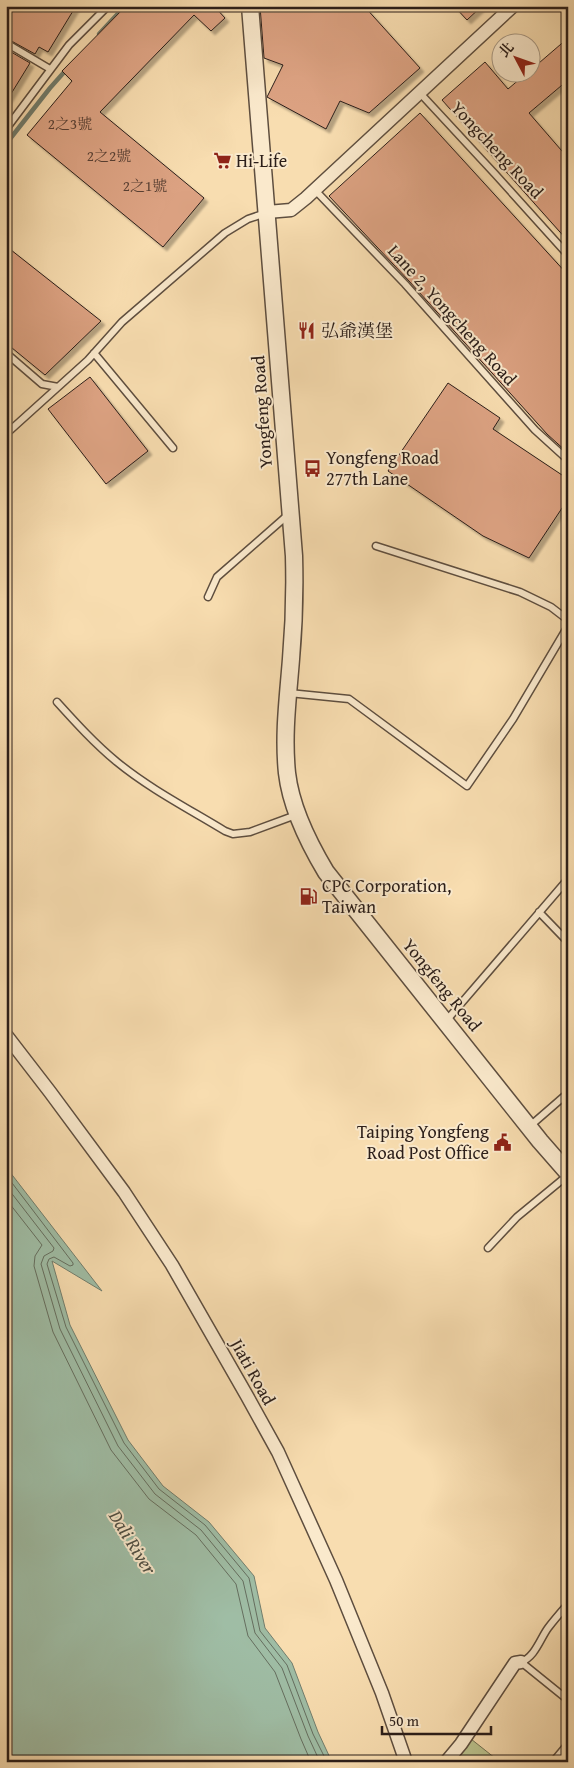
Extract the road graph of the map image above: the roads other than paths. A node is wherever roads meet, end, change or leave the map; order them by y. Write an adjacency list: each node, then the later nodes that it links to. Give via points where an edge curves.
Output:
1 (108, 6): 5 (lane)
2 (250, 6): 9 (street, Yongfeng Road)
3 (513, 6): 6 (street)
4 (6, 43): 5 (lane)
5 (50, 69): 7 (lane)
6 (419, 92): 8 (street); 10 (lane, Yongcheng Road)
7 (6, 130)
8 (314, 189): 9 (street, via 291,210); 16 (lane, Lane 2, Yongcheng Road, via 405,284 535,430)
9 (267, 212): 12 (lane, via 225,233 122,322); 17 (street, Yongfeng Road)
10 (568, 255)
11 (6, 353): 13 (lane, via 42,384)
12 (94, 353): 13 (lane); 15 (lane)
13 (58, 388): 14 (lane)
14 (6, 434)
15 (173, 448)
16 (568, 460)
17 (290, 513): 19 (lane, via 217,577); 22 (street, Yongfeng Road, via 295,592)
18 (376, 546): 20 (lane, via 520,592 551,607)
19 (208, 597)
20 (568, 620)
21 (568, 626): 22 (lane, via 513,719 467,786 349,699)
22 (288, 693): 24 (street, Yongfeng Road, via 285,726 288,775)
23 (57, 702): 24 (lane, via 118,763 225,831 233,834 250,832)
24 (298, 814): 28 (street, Yongfeng Road, via 326,872)
25 (568, 879): 26 (lane)
26 (539, 912): 27 (lane); 28 (lane)
27 (568, 942)
28 (445, 1022): 31 (street, Yongfeng Road)
29 (6, 1035): 38 (street, Jiati Road, via 129,1200 172,1265 248,1396 333,1572 382,1692)
30 (568, 1093): 31 (lane)
31 (529, 1127): 32 (street, Yongfeng Road)
32 (568, 1174): 33 (lane, Yongfeng Road, via 517,1217)
33 (488, 1248)
34 (568, 1604): 35 (lane, via 535,1649)
35 (521, 1662): 36 (lane); 39 (street, via 515,1663)
36 (568, 1700)
37 (568, 1744): 40 (lane)
38 (406, 1762)
39 (446, 1762)
40 (553, 1762)

